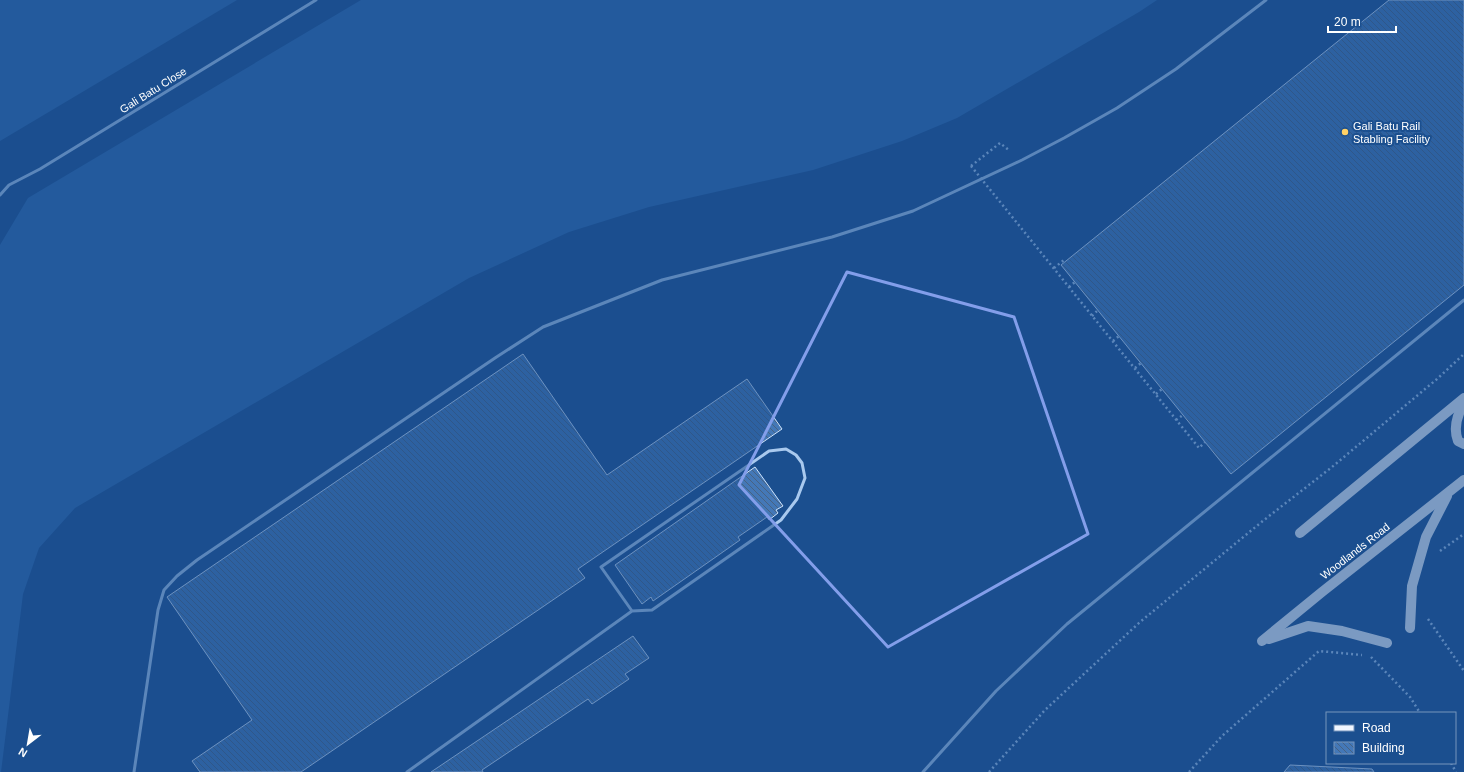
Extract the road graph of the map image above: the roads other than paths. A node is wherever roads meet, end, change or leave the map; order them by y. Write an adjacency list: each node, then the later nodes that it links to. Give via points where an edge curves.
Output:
1 (316, 0): 3 (lane, Gali Batu Close, via 40,169 9,185)
2 (1266, 0): 14 (lane, via 1176,69 1117,108 1022,160 921,207 832,237 662,280 543,327 210,551 177,576 164,590 158,610)
3 (0, 195)
4 (1464, 300): 16 (lane, via 1067,624 996,691)
5 (1464, 398): 10 (main road)
6 (1464, 403): 7 (main road, via 1455,430 1458,441)
7 (1464, 444)
8 (1464, 480): 9 (main road, Woodlands Road)
9 (1449, 493): 12 (main road, via 1426,537 1412,586); 13 (main road, Woodlands Road, via 1262,641 1308,626 1342,630)
10 (1300, 533)
11 (632, 611): 11 (lane, via 601,567 769,451 786,449 796,455 802,463 805,478 797,499 781,520 652,610); 15 (lane)
12 (1410, 628)
13 (1387, 643)
14 (134, 772)
15 (407, 772)
16 (923, 772)

